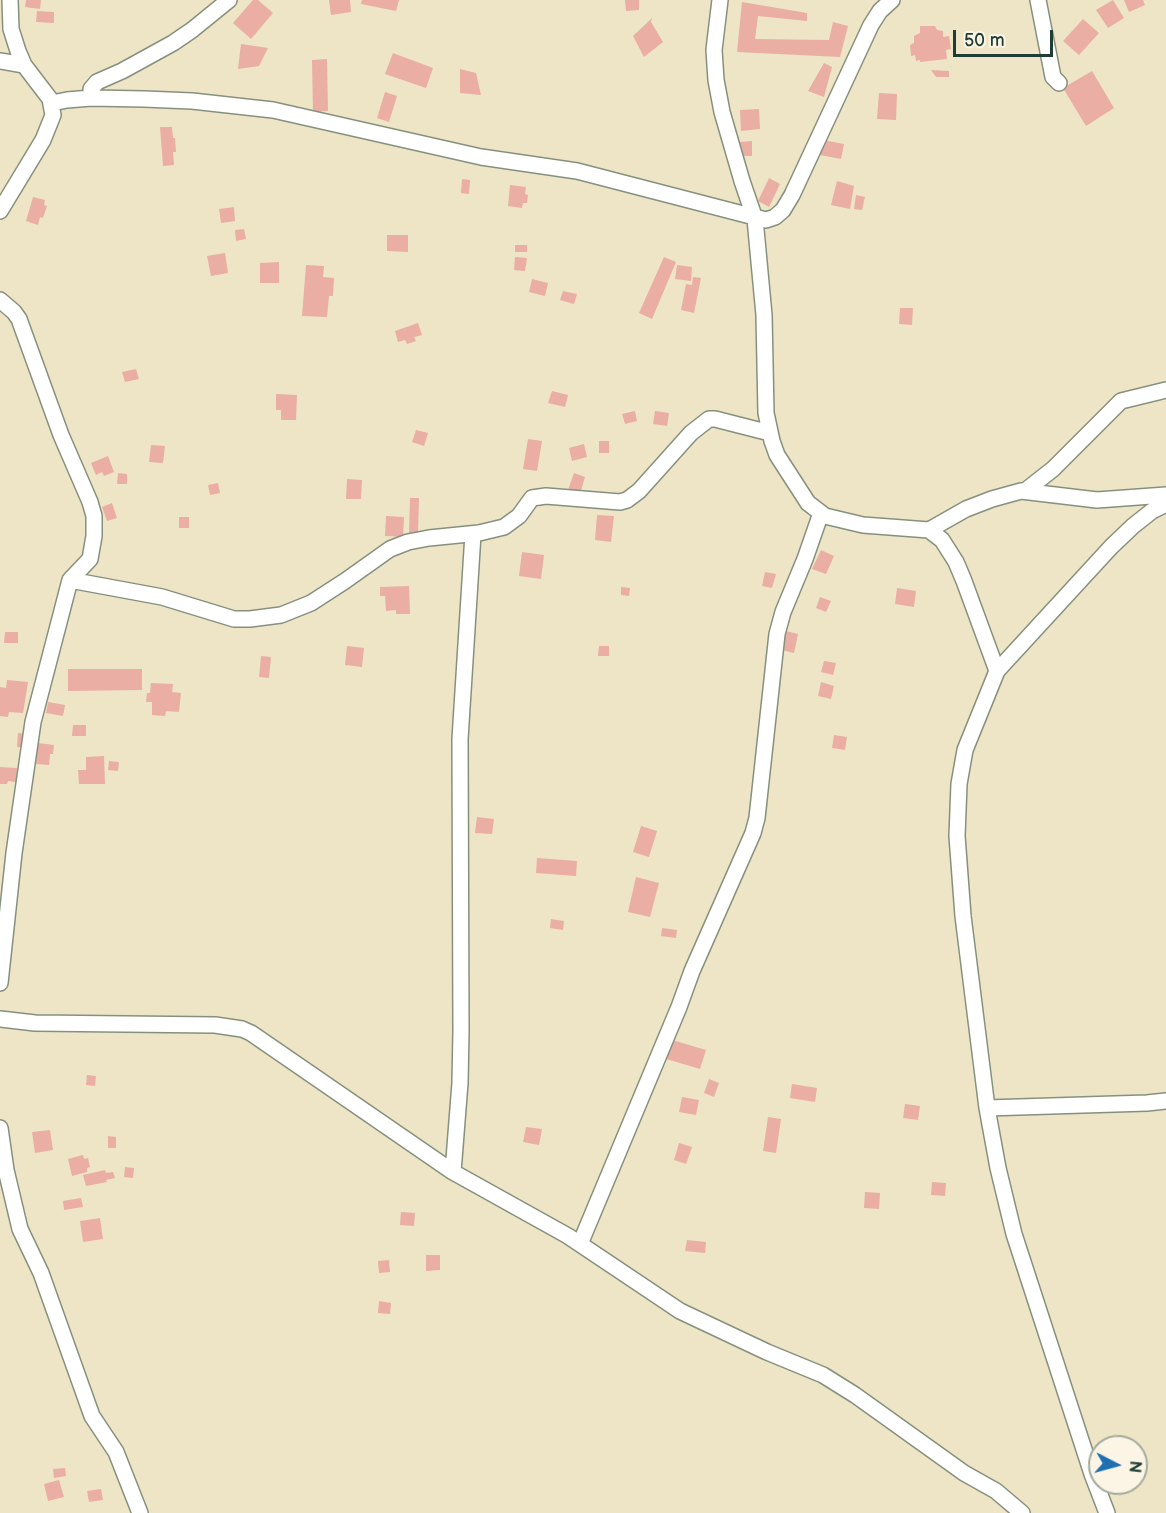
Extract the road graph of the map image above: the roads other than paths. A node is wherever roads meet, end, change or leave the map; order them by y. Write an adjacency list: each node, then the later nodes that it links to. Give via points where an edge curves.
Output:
1 (10, 0): 7 (street, via 11,29)
2 (229, 0): 9 (street, via 173,43 97,82 91,89)
3 (720, 0): 12 (street, via 714,50 716,80 725,124)
4 (892, 0): 12 (street, via 871,25 783,210 766,220)
5 (1038, 0): 8 (street, via 1053,77)
6 (0, 61): 7 (street)
7 (24, 65): 10 (street)
8 (1059, 83)
9 (91, 98): 10 (street); 12 (street, via 192,101 273,110 481,157 577,171)
10 (52, 103): 11 (street, via 53,115 43,140)
11 (0, 211)
12 (755, 219): 15 (street)
13 (0, 300): 22 (street, via 19,319 94,516 90,559)
14 (1166, 390): 16 (street, via 1121,401 1053,469)
15 (770, 433): 19 (street, via 777,455 797,489); 21 (street, via 709,419 627,500 538,496 504,527)
16 (1025, 491): 17 (street, via 1097,500); 20 (street, via 984,502)
17 (1166, 495)
18 (1166, 504): 23 (street, via 1111,547)
19 (821, 513): 20 (street, via 848,523); 30 (street, via 777,634 753,833)
20 (929, 530): 23 (street, via 942,540 956,562)
21 (473, 534): 22 (street, via 408,542 390,549 311,603 281,615 250,619); 29 (street, via 460,739 461,1031)
22 (70, 580): 24 (street, via 33,722)
23 (997, 671): 27 (street, via 965,750 957,836)
24 (0, 983)
25 (0, 1019): 29 (street, via 242,1029)
26 (1166, 1101): 27 (street)
27 (987, 1108): 33 (street, via 1017,1245)
28 (0, 1128): 31 (street, via 20,1229 41,1273 92,1416 116,1452)
29 (453, 1172): 30 (street)
30 (580, 1244): 32 (street, via 680,1311 823,1375 996,1491)
31 (140, 1513)
32 (1022, 1513)
33 (1107, 1513)

